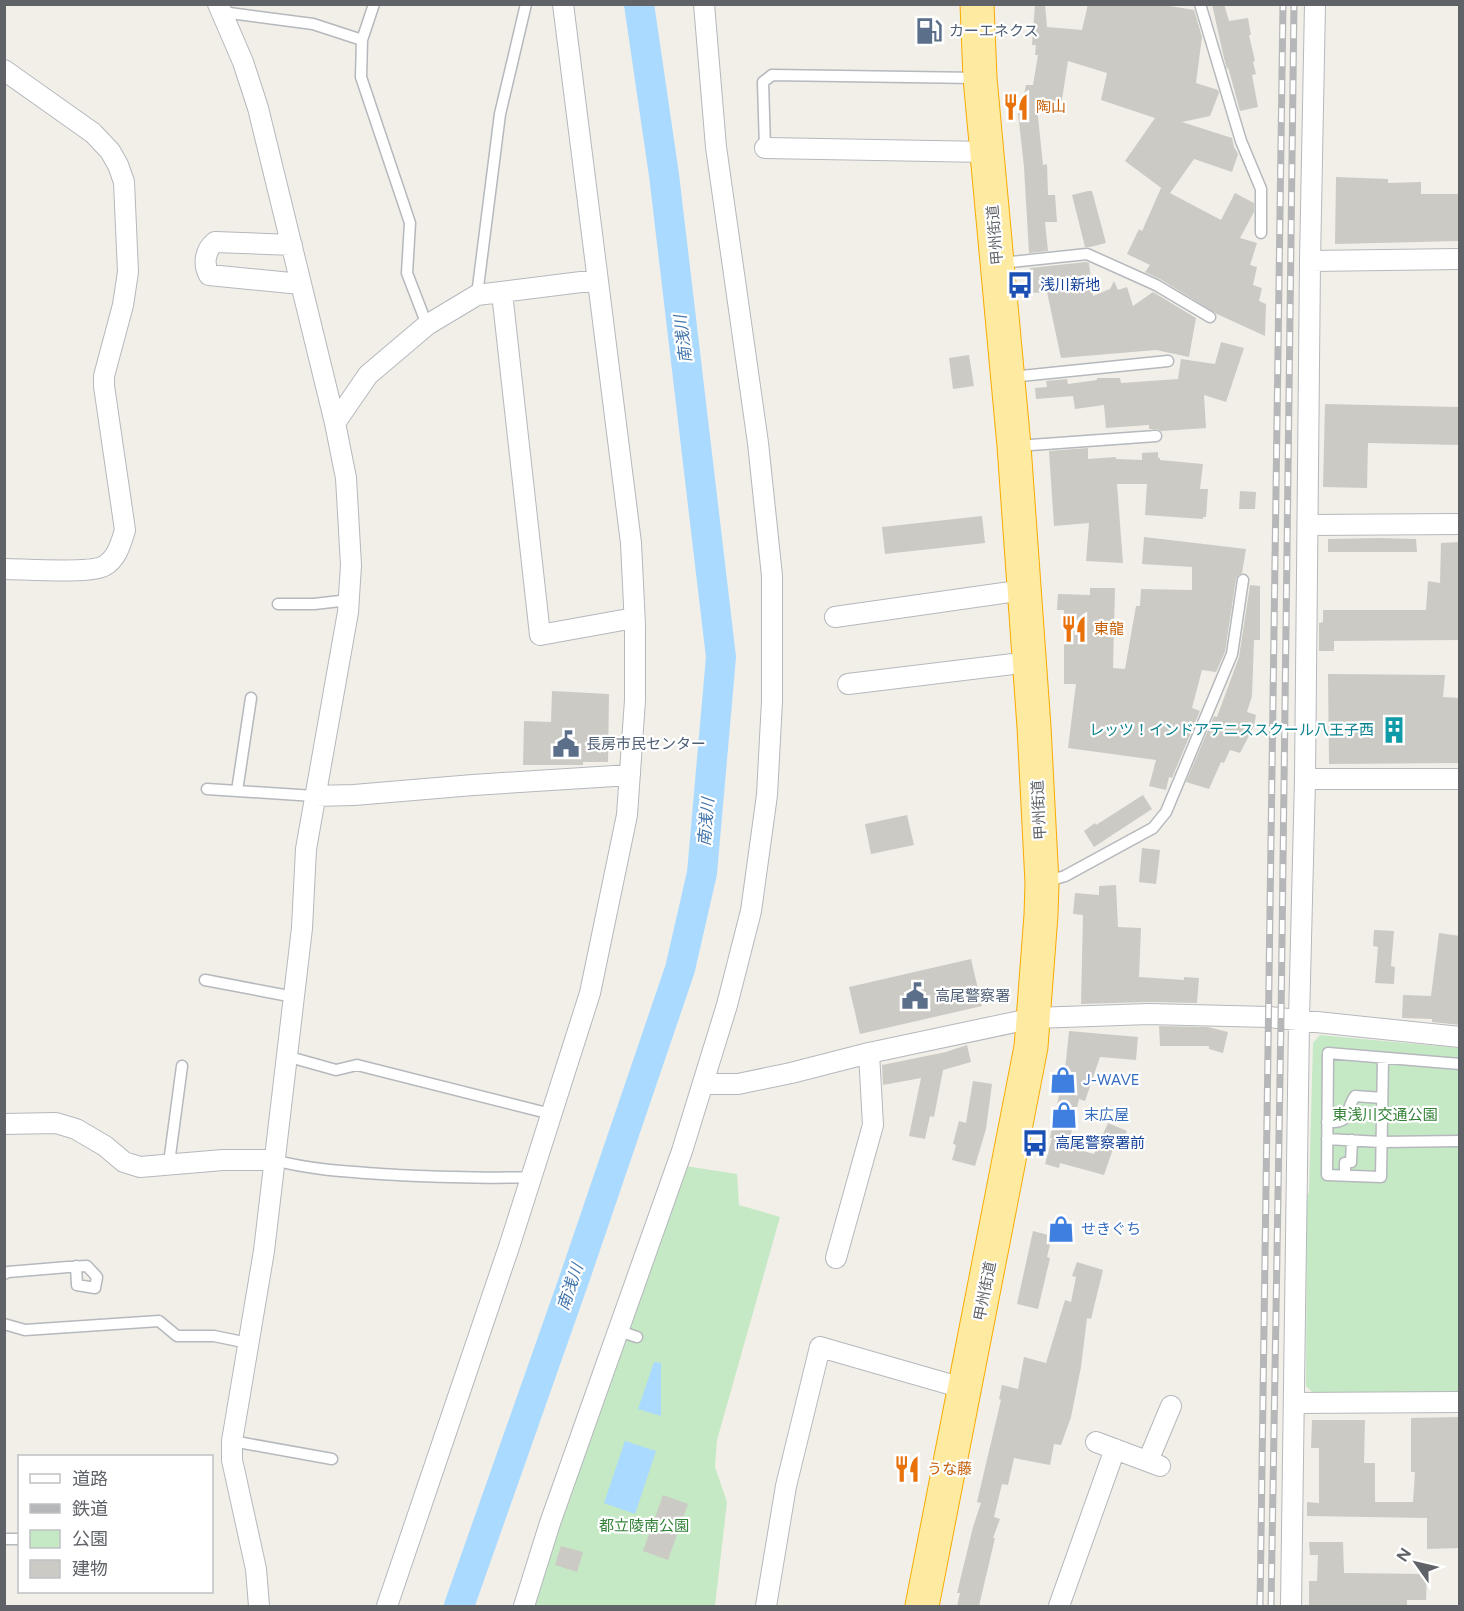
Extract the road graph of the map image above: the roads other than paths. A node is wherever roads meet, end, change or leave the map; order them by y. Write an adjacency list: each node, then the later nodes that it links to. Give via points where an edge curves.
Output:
1 (374, 4): 9 (lane)
2 (526, 4): 22 (lane, via 500,114)
3 (563, 4): 19 (street)
4 (704, 4): 59 (street, via 716,147 768,531 773,638 770,745 751,911)
5 (977, 4): 11 (highway, 甲州街道)
6 (1200, 4): 14 (lane, via 1241,141 1261,189)
7 (1315, 4): 17 (street)
8 (220, 8): 9 (lane, via 312,24); 15 (street, via 258,108)
9 (362, 40): 24 (lane, via 361,77 410,223 407,273)
10 (4, 70): 32 (street, via 77,120 110,151 124,182 128,272 104,376 125,530 119,549 104,566 87,569)
11 (981, 78): 12 (lane, via 772,75 763,82); 13 (highway, 甲州街道)
12 (765, 148): 13 (street)
13 (988, 152): 18 (highway, 甲州街道)
14 (1261, 233)
15 (292, 245): 20 (street); 20 (street, via 214,242 208,247 205,267 209,275)
16 (1460, 259): 17 (street)
17 (1310, 261): 31 (street)
18 (997, 263): 23 (lane, via 1087,254 1156,285); 26 (highway, 甲州街道)
19 (597, 280): 21 (street); 38 (street, via 631,543)
20 (301, 284): 27 (street)
21 (502, 293): 22 (street); 38 (street, via 540,635)
22 (477, 295): 24 (street)
23 (1210, 318)
24 (427, 325): 27 (street, via 368,375)
25 (1168, 361): 26 (lane)
26 (1008, 377): 29 (highway, 甲州街道)
27 (335, 423): 35 (street, via 347,489)
28 (1153, 436): 29 (lane)
29 (1014, 446): 34 (highway, 甲州街道)
30 (1460, 524): 31 (street)
31 (1308, 525): 43 (street)
32 (4, 569)
33 (1243, 580): 48 (lane, via 1232,654 1166,812 1154,828 1065,876)
34 (1024, 590): 37 (street); 39 (highway, 甲州街道)
35 (349, 600): 36 (lane); 47 (street)
36 (278, 604)
37 (835, 617)
38 (634, 618): 42 (street, via 635,700)
39 (1029, 662): 40 (street); 48 (highway, 甲州街道)
40 (848, 684)
41 (252, 698): 46 (lane)
42 (630, 775): 47 (street); 61 (street, via 625,826 590,993)
43 (1305, 779): 44 (street); 52 (street)
44 (1460, 779)
45 (207, 789): 46 (lane)
46 (237, 792): 47 (lane)
47 (314, 796): 50 (street)
48 (1042, 883): 51 (highway, 甲州街道)
49 (205, 980): 50 (lane)
50 (294, 997): 55 (street)
51 (1034, 1018): 52 (street, via 1149,1014); 54 (street); 77 (highway, 甲州街道)
52 (1299, 1020): 53 (street); 78 (street)
53 (1460, 1037)
54 (869, 1053): 59 (street, via 738,1084); 72 (street, via 873,1125)
55 (286, 1056): 61 (lane, via 336,1070 357,1065); 68 (street)
56 (1383, 1058): 57 (lane); 60 (lane); 62 (lane, via 1328,1053)
57 (1460, 1064)
58 (182, 1066): 69 (lane)
59 (703, 1084): 87 (street, via 628,1334 549,1523)
60 (1382, 1098): 62 (lane, via 1355,1096 1346,1118); 67 (lane)
61 (552, 1114): 71 (street)
62 (1327, 1122): 64 (lane)
63 (4, 1124): 69 (street, via 56,1123 76,1129 124,1162 140,1167)
64 (1327, 1139): 65 (lane); 70 (lane, via 1326,1175)
65 (1352, 1140): 67 (lane); 70 (lane, via 1351,1162 1345,1162)
66 (1460, 1141): 67 (lane)
67 (1381, 1142): 70 (lane, via 1381,1177)
68 (274, 1160): 69 (street); 71 (lane, via 339,1172); 76 (street)
69 (170, 1163)
70 (1345, 1176)
71 (532, 1177): 86 (street)
72 (836, 1258)
73 (76, 1266): 74 (lane)
74 (4, 1274)
75 (4, 1324): 76 (lane, via 25,1330 159,1321 177,1336 214,1336)
76 (248, 1343): 81 (street)
77 (966, 1389): 88 (street, via 820,1347 786,1486); 89 (highway, 甲州街道)
78 (1294, 1402): 79 (street); 91 (street)
79 (1460, 1402)
80 (1171, 1407): 83 (street, via 1154,1463)
81 (232, 1441): 84 (lane); 85 (street, via 232,1460 256,1569)
82 (1096, 1442): 83 (street)
83 (1115, 1449): 90 (street)
84 (332, 1459)
85 (259, 1606)
86 (387, 1606)
87 (524, 1606)
88 (766, 1606)
89 (922, 1606)
90 (1059, 1606)
91 (1291, 1606)

